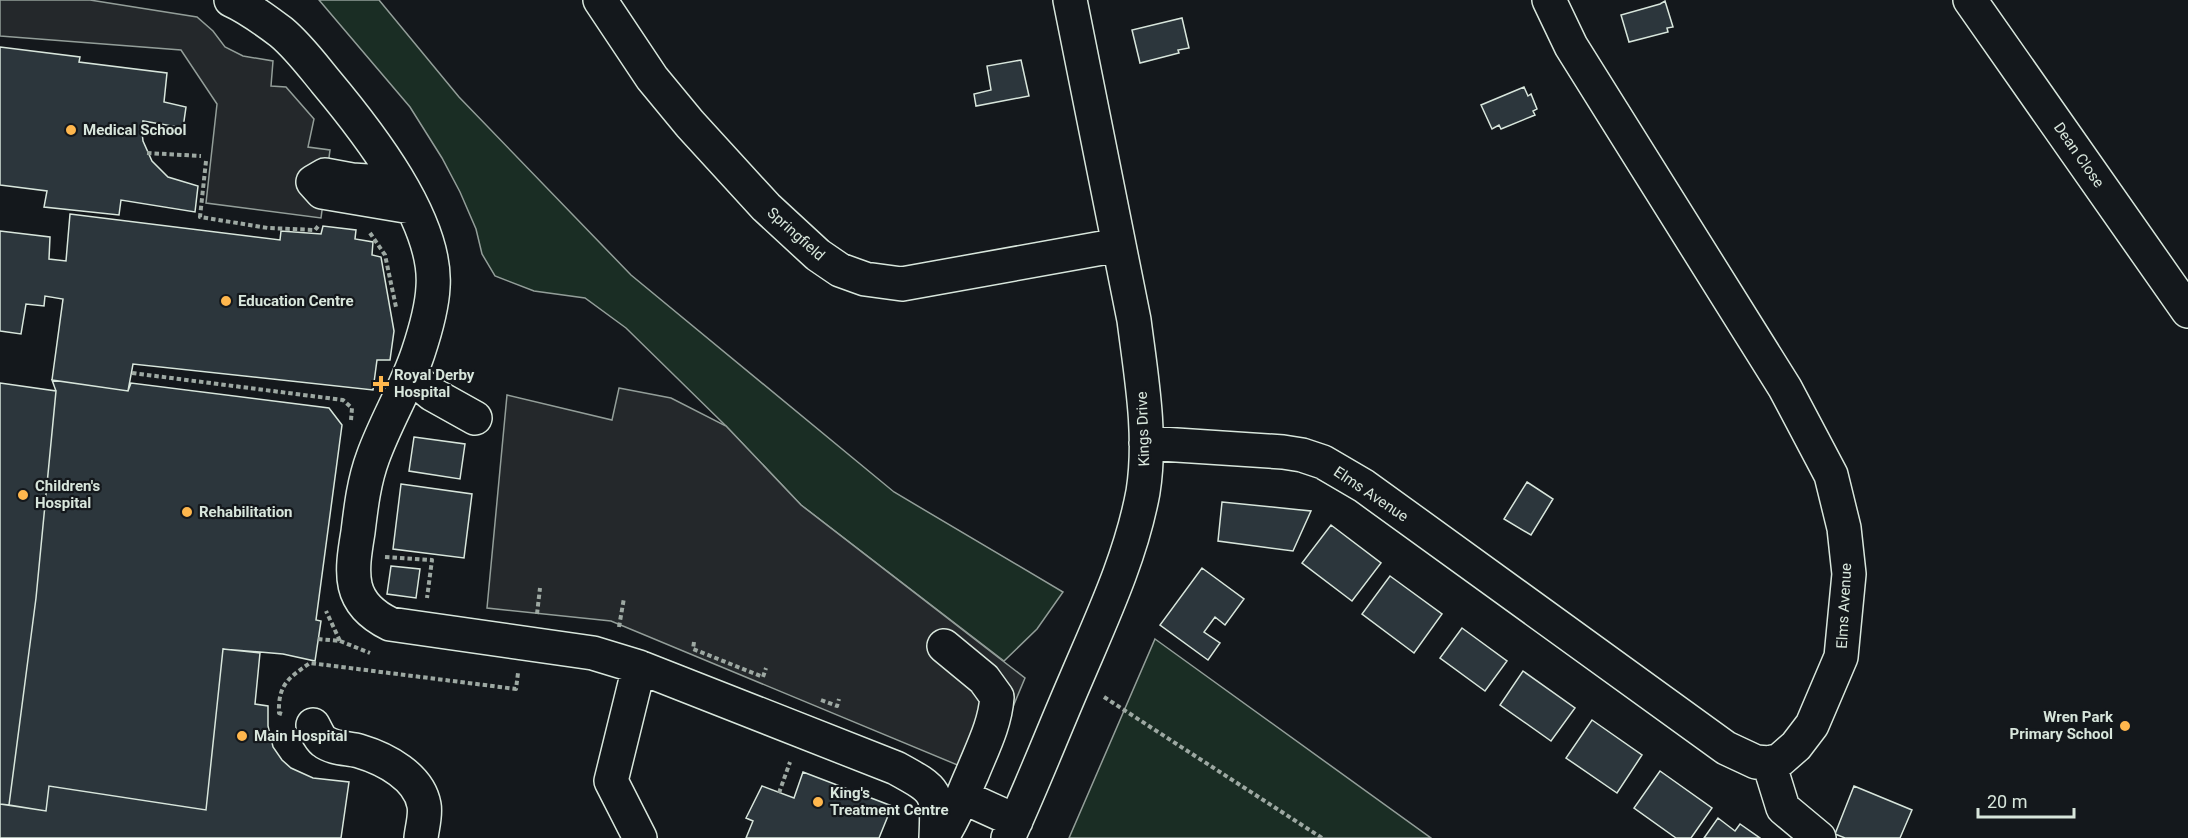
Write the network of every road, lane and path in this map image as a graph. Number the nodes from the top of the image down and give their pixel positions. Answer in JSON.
{"nodes":[{"id":1,"x":231,"y":0,"type":"edge"},
{"id":2,"x":600,"y":0,"type":"edge"},
{"id":3,"x":1070,"y":0,"type":"edge"},
{"id":4,"x":1549,"y":0,"type":"edge"},
{"id":5,"x":1970,"y":0,"type":"edge"},
{"id":6,"x":147,"y":153,"type":"dead end"},
{"id":7,"x":201,"y":156,"type":"dead end"},
{"id":8,"x":206,"y":161,"type":"dead end"},
{"id":9,"x":322,"y":221,"type":"dead end"},
{"id":10,"x":365,"y":227,"type":"dead end"},
{"id":11,"x":1119,"y":245,"type":"junction"},
{"id":12,"x":396,"y":308,"type":"dead end"},
{"id":13,"x":2188,"y":311,"type":"edge"},
{"id":14,"x":132,"y":373,"type":"dead end"},
{"id":15,"x":410,"y":376,"type":"junction"},
{"id":16,"x":361,"y":401,"type":"dead end"},
{"id":17,"x":352,"y":408,"type":"junction"},
{"id":18,"x":475,"y":418,"type":"dead end"},
{"id":19,"x":351,"y":425,"type":"dead end"},
{"id":20,"x":1146,"y":443,"type":"junction"},
{"id":21,"x":540,"y":588,"type":"dead end"},
{"id":22,"x":624,"y":598,"type":"dead end"},
{"id":23,"x":536,"y":620,"type":"dead end"},
{"id":24,"x":618,"y":633,"type":"dead end"},
{"id":25,"x":340,"y":641,"type":"dead end"},
{"id":26,"x":694,"y":642,"type":"dead end"},
{"id":27,"x":944,"y":646,"type":"dead end"},
{"id":28,"x":379,"y":657,"type":"dead end"},
{"id":29,"x":639,"y":667,"type":"junction"},
{"id":30,"x":519,"y":668,"type":"dead end"},
{"id":31,"x":766,"y":668,"type":"dead end"},
{"id":32,"x":1076,"y":680,"type":"junction"},
{"id":33,"x":313,"y":726,"type":"joint"},
{"id":34,"x":1769,"y":763,"type":"junction"},
{"id":35,"x":963,"y":797,"type":"junction"},
{"id":36,"x":1012,"y":829,"type":"edge"},
{"id":37,"x":421,"y":838,"type":"edge"},
{"id":38,"x":640,"y":838,"type":"edge"},
{"id":39,"x":936,"y":838,"type":"edge"},
{"id":40,"x":941,"y":838,"type":"edge"},
{"id":41,"x":1322,"y":838,"type":"edge"},
{"id":42,"x":1820,"y":838,"type":"edge"}],
"edges":[{"from":1,"to":15,"type":"street"},
{"from":2,"to":11,"type":"street","name":"Springfield"},
{"from":3,"to":11,"type":"street","name":"Kings Drive"},
{"from":4,"to":34,"type":"street","name":"Elms Avenue"},
{"from":5,"to":13,"type":"street","name":"Dean Close"},
{"from":6,"to":7,"type":"path"},
{"from":8,"to":9,"type":"path"},
{"from":10,"to":12,"type":"path"},
{"from":11,"to":20,"type":"street","name":"Kings Drive"},
{"from":14,"to":17,"type":"path"},
{"from":15,"to":18,"type":"street"},
{"from":15,"to":29,"type":"street"},
{"from":16,"to":17,"type":"path"},
{"from":17,"to":19,"type":"path"},
{"from":20,"to":32,"type":"street","name":"Kings Drive"},
{"from":20,"to":34,"type":"street","name":"Elms Avenue"},
{"from":21,"to":23,"type":"path"},
{"from":22,"to":24,"type":"path"},
{"from":25,"to":28,"type":"path"},
{"from":26,"to":31,"type":"path"},
{"from":27,"to":35,"type":"street"},
{"from":29,"to":38,"type":"street"},
{"from":29,"to":39,"type":"street"},
{"from":30,"to":33,"type":"path"},
{"from":32,"to":36,"type":"street","name":"Kings Drive"},
{"from":32,"to":41,"type":"path"},
{"from":33,"to":37,"type":"street"},
{"from":34,"to":42,"type":"street"},
{"from":35,"to":36,"type":"street"},
{"from":35,"to":40,"type":"street"}]}
